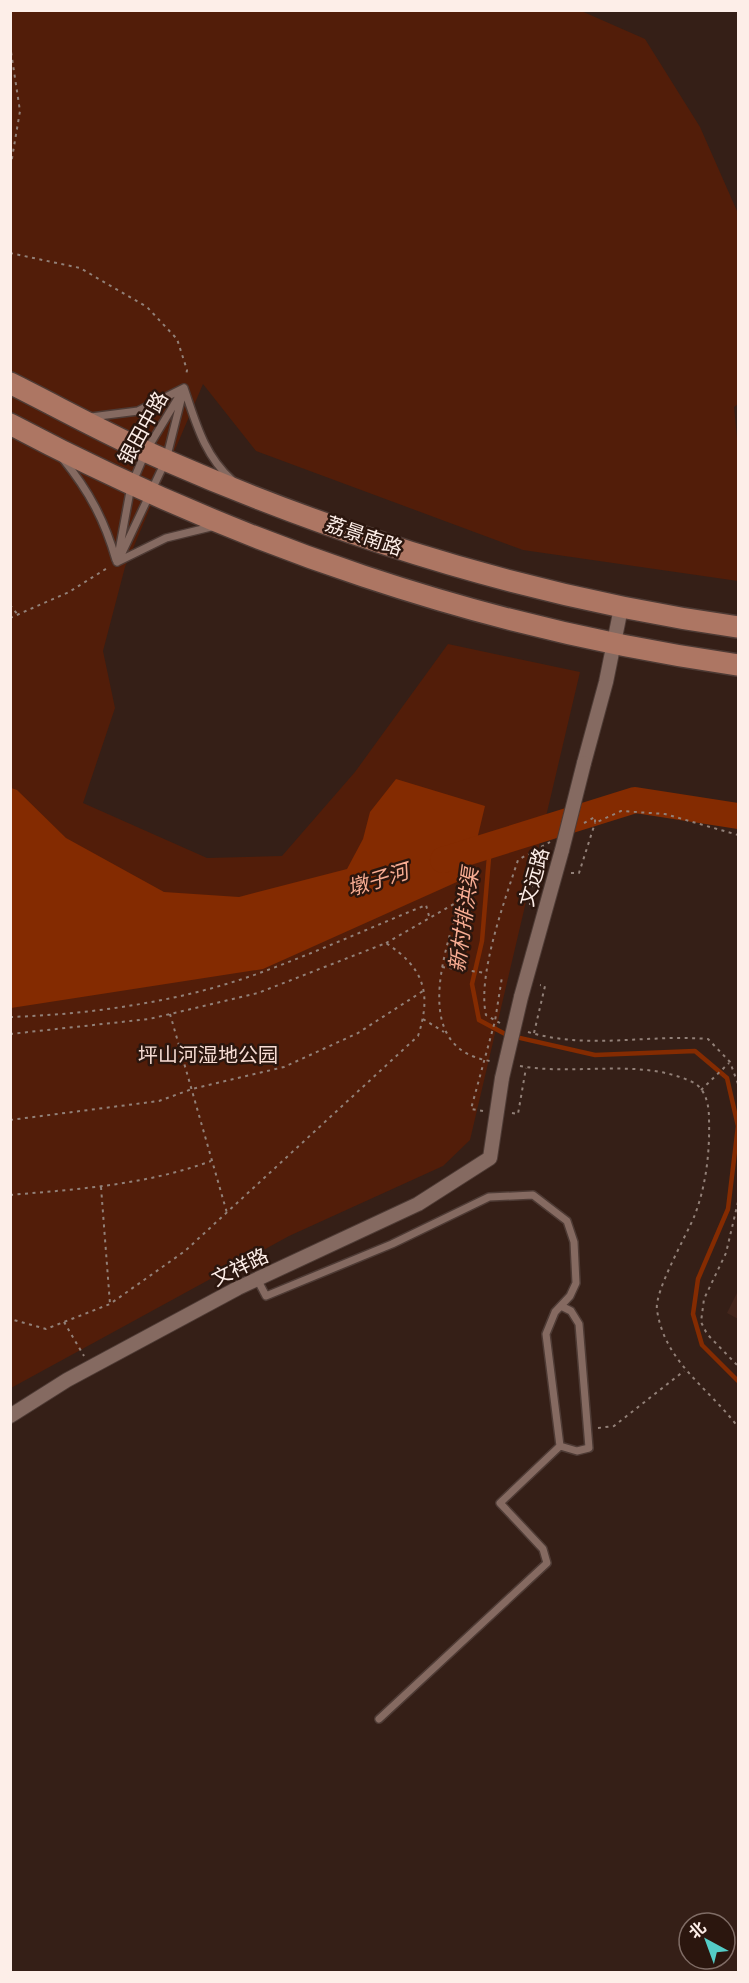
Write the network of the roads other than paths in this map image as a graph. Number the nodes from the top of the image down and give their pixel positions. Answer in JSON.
{"nodes":[{"id":1,"x":10,"y":383,"type":"edge"},
{"id":2,"x":184,"y":388,"type":"junction"},
{"id":3,"x":77,"y":417,"type":"junction"},
{"id":4,"x":10,"y":424,"type":"edge"},
{"id":5,"x":53,"y":447,"type":"junction"},
{"id":6,"x":146,"y":451,"type":"junction"},
{"id":7,"x":166,"y":460,"type":"junction"},
{"id":8,"x":131,"y":486,"type":"junction"},
{"id":9,"x":151,"y":494,"type":"junction"},
{"id":10,"x":249,"y":494,"type":"junction"},
{"id":11,"x":225,"y":525,"type":"junction"},
{"id":12,"x":117,"y":562,"type":"junction"},
{"id":13,"x":621,"y":608,"type":"junction"},
{"id":14,"x":738,"y":627,"type":"edge"},
{"id":15,"x":615,"y":645,"type":"junction"},
{"id":16,"x":738,"y":665,"type":"edge"},
{"id":17,"x":490,"y":1158,"type":"joint"},
{"id":18,"x":257,"y":1279,"type":"junction"},
{"id":19,"x":561,"y":1306,"type":"junction"},
{"id":20,"x":10,"y":1416,"type":"edge"},
{"id":21,"x":560,"y":1446,"type":"junction"},
{"id":22,"x":379,"y":1719,"type":"dead end"}],
"edges":[{"from":1,"to":3,"type":"main road","name":"荔景南路"},
{"from":2,"to":3,"type":"lane"},
{"from":2,"to":6,"type":"lane","name":"银田中路"},
{"from":2,"to":7,"type":"lane","name":"银田中路"},
{"from":2,"to":10,"type":"lane"},
{"from":3,"to":6,"type":"main road","name":"荔景南路"},
{"from":4,"to":5,"type":"main road","name":"荔景南路"},
{"from":5,"to":8,"type":"main road","name":"荔景南路"},
{"from":5,"to":12,"type":"lane"},
{"from":6,"to":7,"type":"main road","name":"荔景南路"},
{"from":6,"to":8,"type":"lane","name":"银田中路"},
{"from":7,"to":9,"type":"lane","name":"银田中路"},
{"from":7,"to":10,"type":"main road","name":"荔景南路"},
{"from":8,"to":9,"type":"main road","name":"荔景南路"},
{"from":8,"to":12,"type":"lane","name":"银田中路"},
{"from":9,"to":11,"type":"main road","name":"荔景南路"},
{"from":9,"to":12,"type":"lane","name":"银田中路"},
{"from":10,"to":13,"type":"main road","name":"荔景南路"},
{"from":11,"to":12,"type":"lane"},
{"from":11,"to":15,"type":"main road","name":"荔景南路"},
{"from":13,"to":14,"type":"main road","name":"荔景南路"},
{"from":13,"to":15,"type":"street","name":"文远路"},
{"from":15,"to":16,"type":"main road","name":"荔景南路"},
{"from":15,"to":17,"type":"street","name":"文远路","bridge":true},
{"from":17,"to":18,"type":"street","name":"文祥路"},
{"from":18,"to":19,"type":"lane"},
{"from":18,"to":20,"type":"street","name":"文祥路"},
{"from":19,"to":21,"type":"lane"},
{"from":19,"to":21,"type":"lane"},
{"from":21,"to":22,"type":"lane"}]}
